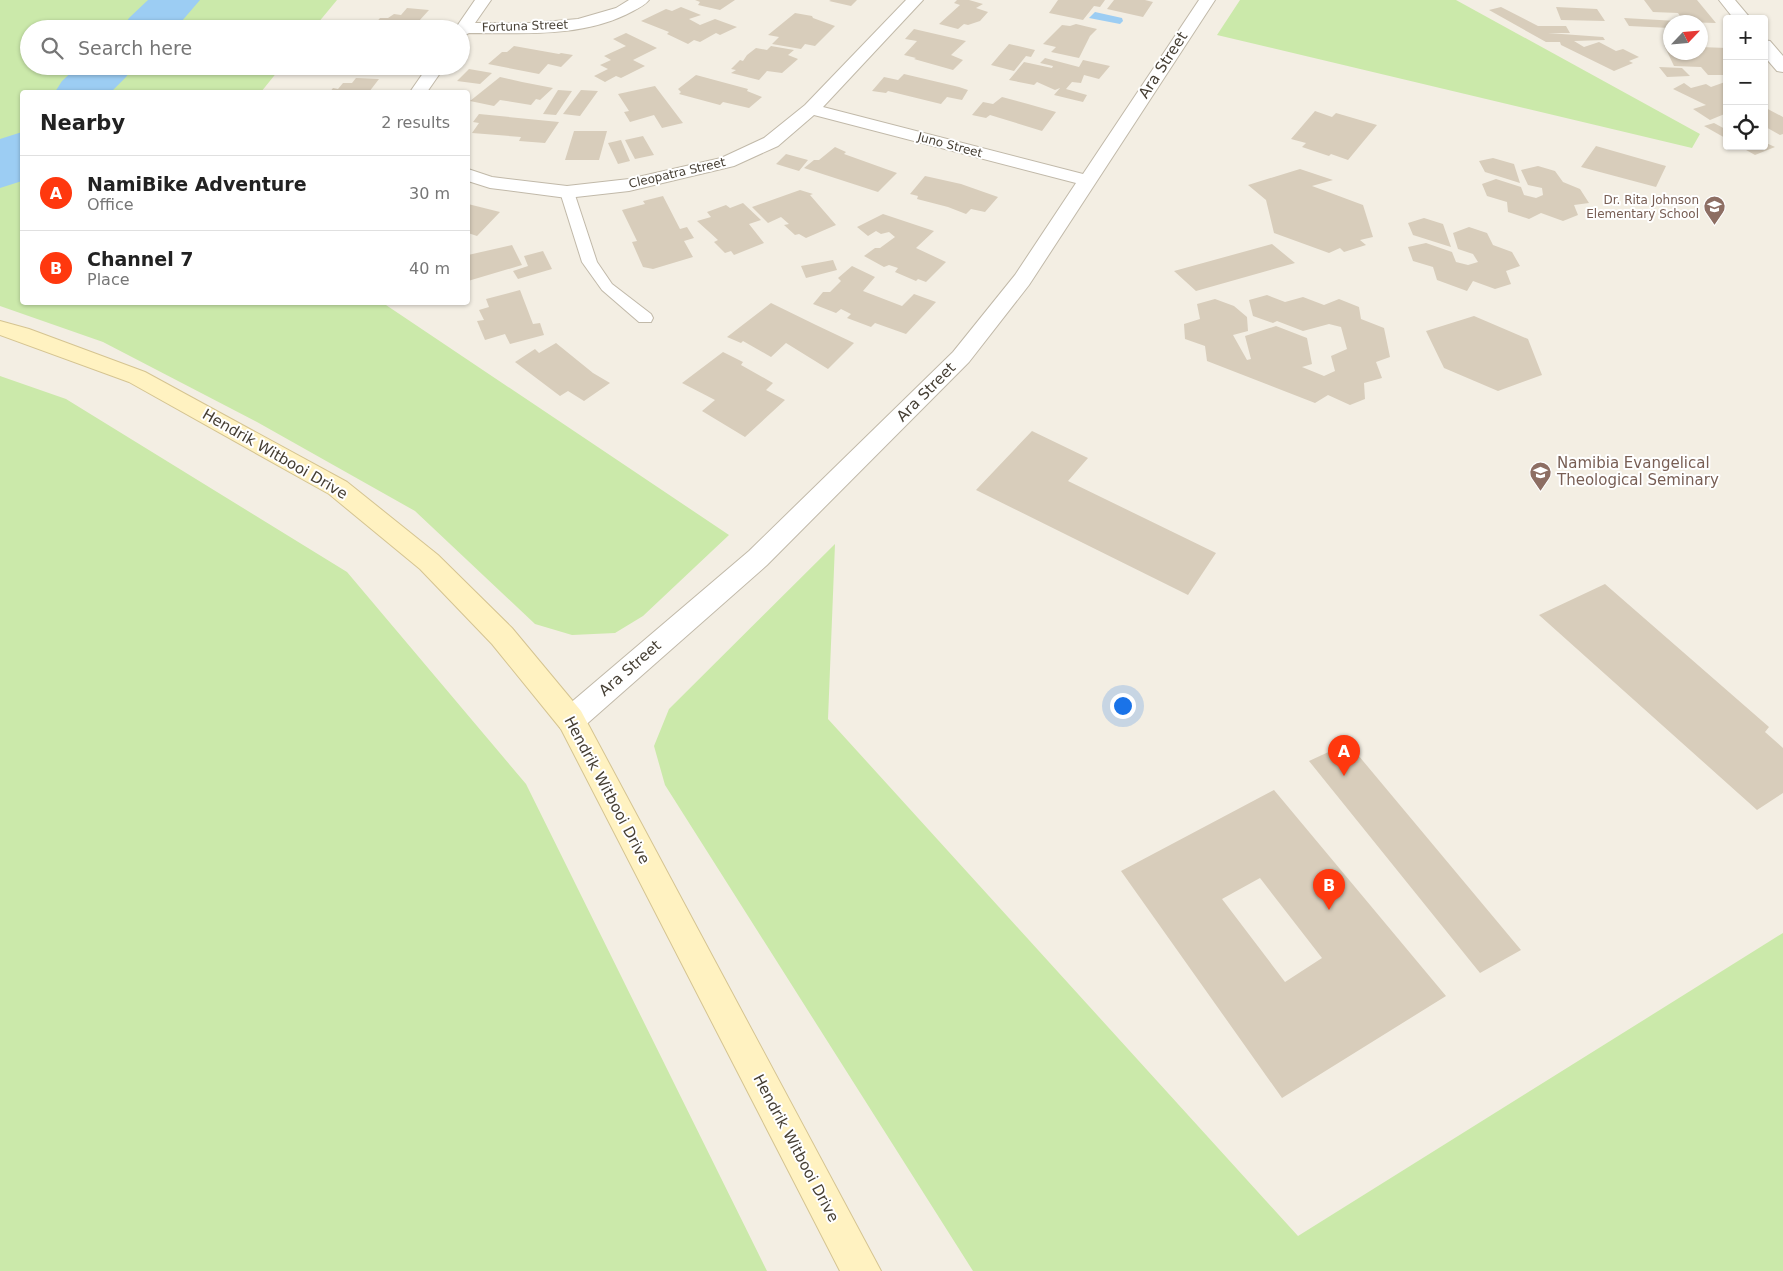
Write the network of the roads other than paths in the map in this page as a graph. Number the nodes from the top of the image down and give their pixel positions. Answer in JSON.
{"nodes":[{"id":1,"x":483,"y":0,"type":"edge"},
{"id":2,"x":641,"y":0,"type":"edge"},
{"id":3,"x":915,"y":0,"type":"edge"},
{"id":4,"x":1207,"y":0,"type":"edge"},
{"id":5,"x":1728,"y":0,"type":"edge"},
{"id":6,"x":1740,"y":15,"type":"edge"},
{"id":7,"x":470,"y":20,"type":"edge"},
{"id":8,"x":470,"y":30,"type":"edge"},
{"id":9,"x":1768,"y":50,"type":"edge"},
{"id":10,"x":1783,"y":67,"type":"edge"},
{"id":11,"x":430,"y":75,"type":"edge"},
{"id":12,"x":419,"y":90,"type":"edge"},
{"id":13,"x":811,"y":109,"type":"junction"},
{"id":14,"x":470,"y":176,"type":"edge"},
{"id":15,"x":1089,"y":181,"type":"junction"},
{"id":16,"x":567,"y":192,"type":"junction"},
{"id":17,"x":645,"y":318,"type":"dead end"},
{"id":18,"x":0,"y":328,"type":"edge"},
{"id":19,"x":571,"y":720,"type":"junction"},
{"id":20,"x":861,"y":1271,"type":"edge"}],
"edges":[{"from":1,"to":7,"type":"street"},
{"from":2,"to":8,"type":"street","name":"Fortuna Street"},
{"from":3,"to":13,"type":"street","name":"Cleopatra Street"},
{"from":4,"to":15,"type":"street","name":"Ara Street"},
{"from":5,"to":6,"type":"street"},
{"from":9,"to":10,"type":"street"},
{"from":11,"to":12,"type":"street"},
{"from":13,"to":15,"type":"street","name":"Juno Street"},
{"from":13,"to":16,"type":"street","name":"Cleopatra Street"},
{"from":14,"to":16,"type":"street","name":"Cleopatra Street"},
{"from":15,"to":19,"type":"street","name":"Ara Street"},
{"from":16,"to":17,"type":"lane"},
{"from":18,"to":19,"type":"main road","name":"Hendrik Witbooi Drive"},
{"from":19,"to":20,"type":"main road","name":"Hendrik Witbooi Drive"}]}
